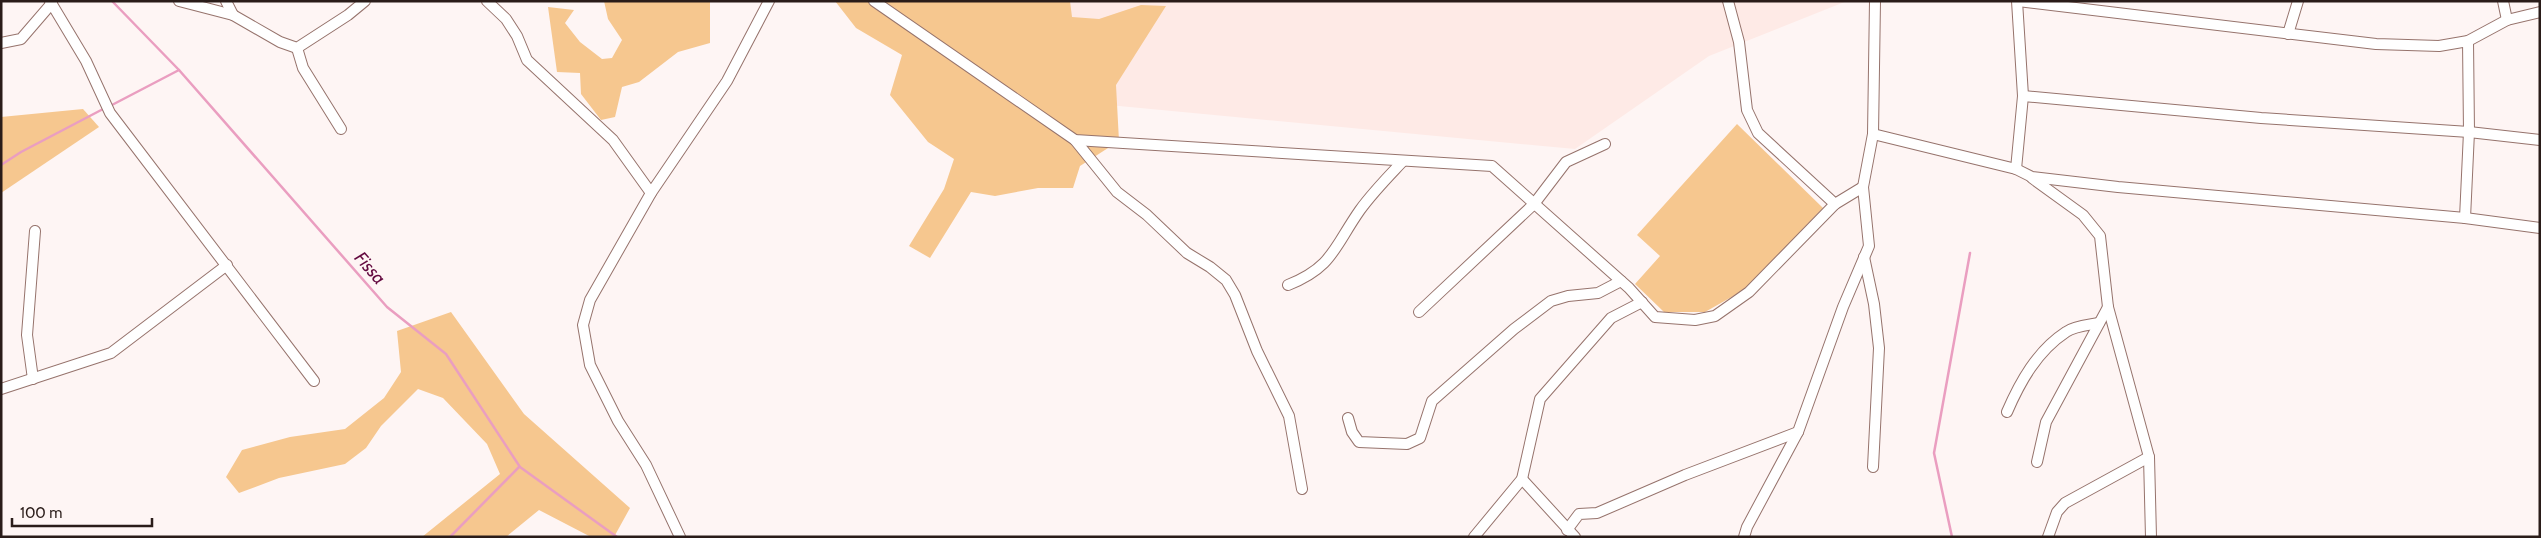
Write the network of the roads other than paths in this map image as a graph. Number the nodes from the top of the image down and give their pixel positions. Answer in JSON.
{"nodes":[{"id":1,"x":179,"y":1,"type":"edge"},
{"id":2,"x":226,"y":1,"type":"edge"},
{"id":3,"x":365,"y":1,"type":"edge"},
{"id":4,"x":487,"y":1,"type":"edge"},
{"id":5,"x":769,"y":1,"type":"edge"},
{"id":6,"x":874,"y":1,"type":"edge"},
{"id":7,"x":1728,"y":1,"type":"edge"},
{"id":8,"x":1875,"y":1,"type":"edge"},
{"id":9,"x":2018,"y":1,"type":"edge"},
{"id":10,"x":2298,"y":1,"type":"edge"},
{"id":11,"x":2503,"y":1,"type":"edge"},
{"id":12,"x":51,"y":2,"type":"edge"},
{"id":13,"x":2099,"y":6,"type":"edge"},
{"id":14,"x":2540,"y":12,"type":"edge"},
{"id":15,"x":232,"y":15,"type":"junction"},
{"id":16,"x":2507,"y":20,"type":"junction"},
{"id":17,"x":2288,"y":34,"type":"junction"},
{"id":18,"x":2468,"y":41,"type":"junction"},
{"id":19,"x":1,"y":44,"type":"edge"},
{"id":20,"x":298,"y":48,"type":"junction"},
{"id":21,"x":2023,"y":96,"type":"junction"},
{"id":22,"x":341,"y":129,"type":"dead end"},
{"id":23,"x":2468,"y":132,"type":"junction"},
{"id":24,"x":1872,"y":134,"type":"junction"},
{"id":25,"x":1074,"y":140,"type":"junction"},
{"id":26,"x":2540,"y":140,"type":"edge"},
{"id":27,"x":1605,"y":144,"type":"dead end"},
{"id":28,"x":1403,"y":161,"type":"junction"},
{"id":29,"x":2016,"y":169,"type":"junction"},
{"id":30,"x":2032,"y":177,"type":"junction"},
{"id":31,"x":1864,"y":187,"type":"junction"},
{"id":32,"x":651,"y":193,"type":"junction"},
{"id":33,"x":1534,"y":204,"type":"junction"},
{"id":34,"x":1835,"y":204,"type":"junction"},
{"id":35,"x":2465,"y":218,"type":"junction"},
{"id":36,"x":2540,"y":228,"type":"edge"},
{"id":37,"x":36,"y":231,"type":"dead end"},
{"id":38,"x":1864,"y":257,"type":"junction"},
{"id":39,"x":227,"y":265,"type":"junction"},
{"id":40,"x":1621,"y":281,"type":"junction"},
{"id":41,"x":1288,"y":286,"type":"dead end"},
{"id":42,"x":1642,"y":302,"type":"junction"},
{"id":43,"x":2108,"y":307,"type":"junction"},
{"id":44,"x":1419,"y":312,"type":"dead end"},
{"id":45,"x":2099,"y":323,"type":"junction"},
{"id":46,"x":33,"y":379,"type":"junction"},
{"id":47,"x":314,"y":381,"type":"dead end"},
{"id":48,"x":1,"y":389,"type":"edge"},
{"id":49,"x":2007,"y":412,"type":"dead end"},
{"id":50,"x":1348,"y":418,"type":"dead end"},
{"id":51,"x":1798,"y":432,"type":"junction"},
{"id":52,"x":2149,"y":457,"type":"junction"},
{"id":53,"x":2037,"y":462,"type":"dead end"},
{"id":54,"x":1873,"y":467,"type":"dead end"},
{"id":55,"x":1522,"y":479,"type":"junction"},
{"id":56,"x":1302,"y":489,"type":"dead end"},
{"id":57,"x":1567,"y":530,"type":"junction"},
{"id":58,"x":680,"y":537,"type":"edge"},
{"id":59,"x":1474,"y":537,"type":"edge"},
{"id":60,"x":1575,"y":537,"type":"edge"},
{"id":61,"x":1744,"y":537,"type":"edge"},
{"id":62,"x":2048,"y":537,"type":"edge"},
{"id":63,"x":2151,"y":537,"type":"edge"}],
"edges":[{"from":1,"to":15,"type":"street"},
{"from":2,"to":15,"type":"street"},
{"from":3,"to":20,"type":"street"},
{"from":4,"to":32,"type":"street"},
{"from":5,"to":32,"type":"street"},
{"from":6,"to":25,"type":"street"},
{"from":7,"to":34,"type":"street"},
{"from":8,"to":24,"type":"street"},
{"from":9,"to":13,"type":"street"},
{"from":9,"to":21,"type":"street"},
{"from":10,"to":17,"type":"street"},
{"from":11,"to":16,"type":"street"},
{"from":12,"to":19,"type":"street"},
{"from":12,"to":39,"type":"street"},
{"from":13,"to":17,"type":"street"},
{"from":14,"to":16,"type":"street"},
{"from":15,"to":20,"type":"street"},
{"from":16,"to":18,"type":"street"},
{"from":17,"to":18,"type":"street"},
{"from":18,"to":23,"type":"street"},
{"from":20,"to":22,"type":"street"},
{"from":21,"to":23,"type":"street"},
{"from":21,"to":29,"type":"street"},
{"from":23,"to":26,"type":"street"},
{"from":23,"to":35,"type":"street"},
{"from":24,"to":29,"type":"street"},
{"from":24,"to":31,"type":"street"},
{"from":25,"to":28,"type":"street"},
{"from":25,"to":56,"type":"street"},
{"from":27,"to":33,"type":"street"},
{"from":28,"to":33,"type":"street"},
{"from":28,"to":41,"type":"street"},
{"from":29,"to":30,"type":"street"},
{"from":30,"to":35,"type":"street"},
{"from":30,"to":43,"type":"street"},
{"from":31,"to":34,"type":"street"},
{"from":31,"to":38,"type":"street"},
{"from":32,"to":58,"type":"street"},
{"from":33,"to":40,"type":"street"},
{"from":33,"to":44,"type":"street"},
{"from":34,"to":42,"type":"street"},
{"from":35,"to":36,"type":"street"},
{"from":37,"to":46,"type":"street"},
{"from":38,"to":51,"type":"street"},
{"from":38,"to":54,"type":"street"},
{"from":39,"to":46,"type":"street"},
{"from":39,"to":47,"type":"street"},
{"from":40,"to":42,"type":"street"},
{"from":40,"to":50,"type":"street"},
{"from":42,"to":55,"type":"street"},
{"from":43,"to":45,"type":"street"},
{"from":43,"to":52,"type":"street"},
{"from":45,"to":49,"type":"street"},
{"from":45,"to":53,"type":"street"},
{"from":46,"to":48,"type":"street"},
{"from":51,"to":57,"type":"street"},
{"from":51,"to":61,"type":"street"},
{"from":52,"to":62,"type":"street"},
{"from":52,"to":63,"type":"street"},
{"from":55,"to":57,"type":"street"},
{"from":55,"to":59,"type":"street"},
{"from":57,"to":60,"type":"street"}]}
